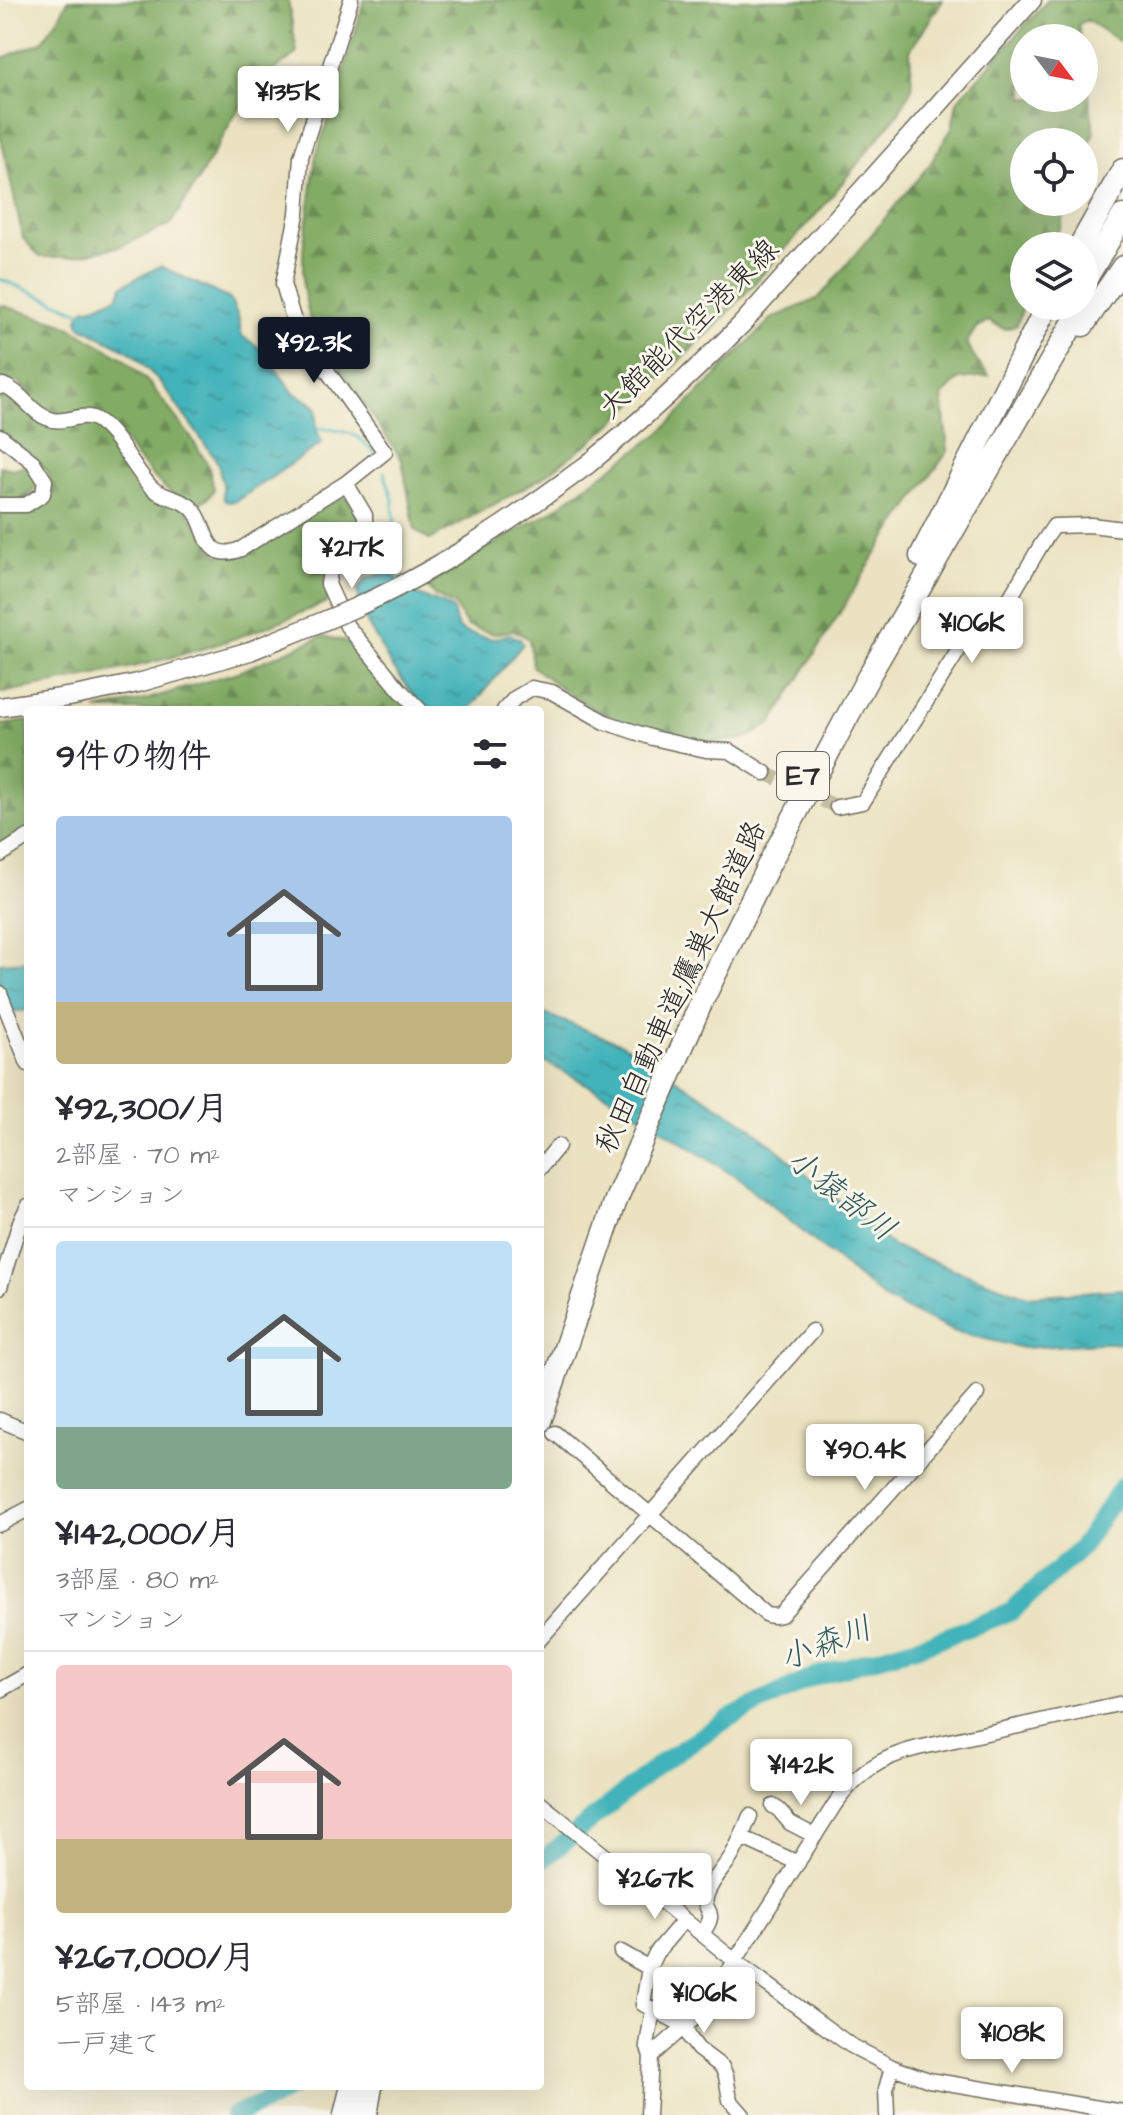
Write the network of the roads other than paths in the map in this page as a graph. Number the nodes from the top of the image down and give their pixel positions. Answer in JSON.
{"nodes":[{"id":1,"x":351,"y":0,"type":"edge"},
{"id":2,"x":1032,"y":0,"type":"edge"},
{"id":3,"x":1123,"y":170,"type":"edge"},
{"id":4,"x":1123,"y":216,"type":"edge"},
{"id":5,"x":1088,"y":232,"type":"edge"},
{"id":6,"x":1123,"y":239,"type":"edge"},
{"id":7,"x":1098,"y":258,"type":"edge"},
{"id":8,"x":1123,"y":267,"type":"edge"},
{"id":9,"x":1098,"y":281,"type":"edge"},
{"id":10,"x":1040,"y":320,"type":"edge"},
{"id":11,"x":1062,"y":320,"type":"edge"},
{"id":12,"x":1075,"y":320,"type":"edge"},
{"id":13,"x":0,"y":387,"type":"edge"},
{"id":14,"x":0,"y":436,"type":"edge"},
{"id":15,"x":346,"y":483,"type":"junction"},
{"id":16,"x":0,"y":505,"type":"edge"},
{"id":17,"x":1123,"y":529,"type":"edge"},
{"id":18,"x":921,"y":557,"type":"junction"},
{"id":19,"x":908,"y":606,"type":"junction"},
{"id":20,"x":416,"y":706,"type":"edge"},
{"id":21,"x":508,"y":706,"type":"edge"},
{"id":22,"x":0,"y":707,"type":"edge"},
{"id":23,"x":765,"y":773,"type":"tunnel mouth"},
{"id":24,"x":837,"y":807,"type":"dead end"},
{"id":25,"x":24,"y":840,"type":"edge"},
{"id":26,"x":0,"y":855,"type":"edge"},
{"id":27,"x":0,"y":993,"type":"edge"},
{"id":28,"x":697,"y":1001,"type":"junction"},
{"id":29,"x":24,"y":1053,"type":"edge"},
{"id":30,"x":558,"y":1146,"type":"dead end"},
{"id":31,"x":544,"y":1163,"type":"edge"},
{"id":32,"x":612,"y":1198,"type":"junction"},
{"id":33,"x":24,"y":1214,"type":"edge"},
{"id":34,"x":1,"y":1283,"type":"edge"},
{"id":35,"x":812,"y":1331,"type":"dead end"},
{"id":36,"x":544,"y":1368,"type":"edge"},
{"id":37,"x":977,"y":1394,"type":"dead end"},
{"id":38,"x":0,"y":1420,"type":"edge"},
{"id":39,"x":547,"y":1427,"type":"edge"},
{"id":40,"x":24,"y":1430,"type":"edge"},
{"id":41,"x":24,"y":1511,"type":"edge"},
{"id":42,"x":650,"y":1516,"type":"junction"},
{"id":43,"x":0,"y":1524,"type":"edge"},
{"id":44,"x":544,"y":1635,"type":"edge"},
{"id":45,"x":24,"y":1676,"type":"edge"},
{"id":46,"x":0,"y":1690,"type":"edge"},
{"id":47,"x":1123,"y":1703,"type":"edge"},
{"id":48,"x":544,"y":1806,"type":"edge"},
{"id":49,"x":773,"y":1806,"type":"dead end"},
{"id":50,"x":750,"y":1816,"type":"dead end"},
{"id":51,"x":815,"y":1836,"type":"junction"},
{"id":52,"x":741,"y":1837,"type":"junction"},
{"id":53,"x":798,"y":1863,"type":"junction"},
{"id":54,"x":684,"y":1920,"type":"junction"},
{"id":55,"x":702,"y":1934,"type":"junction"},
{"id":56,"x":621,"y":1952,"type":"dead end"},
{"id":57,"x":735,"y":1961,"type":"junction"},
{"id":58,"x":649,"y":1968,"type":"junction"},
{"id":59,"x":653,"y":2009,"type":"junction"},
{"id":60,"x":685,"y":2026,"type":"junction"},
{"id":61,"x":651,"y":2056,"type":"junction"},
{"id":62,"x":892,"y":2067,"type":"junction"},
{"id":63,"x":352,"y":2090,"type":"edge"},
{"id":64,"x":371,"y":2090,"type":"edge"},
{"id":65,"x":1123,"y":2112,"type":"edge"},
{"id":66,"x":347,"y":2115,"type":"edge"},
{"id":67,"x":367,"y":2115,"type":"edge"},
{"id":68,"x":648,"y":2115,"type":"edge"},
{"id":69,"x":743,"y":2115,"type":"edge"},
{"id":70,"x":887,"y":2115,"type":"edge"}],
"edges":[{"from":1,"to":15,"type":"street"},
{"from":2,"to":22,"type":"main road","name":"大館能代空港東線","bridge":true},
{"from":3,"to":5,"type":"highway"},
{"from":4,"to":7,"type":"highway"},
{"from":6,"to":9,"type":"highway","name":"秋田自動車道;鷹巣大館道路","number":"E7"},
{"from":8,"to":19,"type":"highway"},
{"from":10,"to":18,"type":"highway"},
{"from":11,"to":18,"type":"highway","name":"秋田自動車道;鷹巣大館道路","number":"E7"},
{"from":12,"to":19,"type":"highway","name":"秋田自動車道;鷹巣大館道路","number":"E7"},
{"from":13,"to":15,"type":"street"},
{"from":14,"to":16,"type":"street"},
{"from":15,"to":20,"type":"street"},
{"from":17,"to":24,"type":"street"},
{"from":18,"to":28,"type":"highway","name":"秋田自動車道;鷹巣大館道路","number":"E7"},
{"from":19,"to":28,"type":"highway","name":"秋田自動車道;鷹巣大館道路","number":"E7"},
{"from":21,"to":23,"type":"street"},
{"from":25,"to":26,"type":"street"},
{"from":27,"to":29,"type":"street"},
{"from":28,"to":32,"type":"highway","name":"秋田自動車道;鷹巣大館道路","number":"E7"},
{"from":30,"to":31,"type":"street"},
{"from":32,"to":36,"type":"highway","name":"秋田自動車道;鷹巣大館道路","number":"E7"},
{"from":32,"to":39,"type":"highway","name":"秋田自動車道;鷹巣大館道路","number":"E7"},
{"from":33,"to":34,"type":"street"},
{"from":35,"to":42,"type":"street"},
{"from":37,"to":42,"type":"street"},
{"from":38,"to":40,"type":"street"},
{"from":39,"to":42,"type":"street"},
{"from":41,"to":43,"type":"street"},
{"from":42,"to":44,"type":"street"},
{"from":45,"to":46,"type":"street"},
{"from":47,"to":51,"type":"street"},
{"from":48,"to":54,"type":"street"},
{"from":49,"to":51,"type":"street"},
{"from":50,"to":52,"type":"street"},
{"from":51,"to":53,"type":"street"},
{"from":52,"to":53,"type":"street"},
{"from":52,"to":55,"type":"street"},
{"from":53,"to":57,"type":"street"},
{"from":54,"to":55,"type":"street"},
{"from":54,"to":58,"type":"street"},
{"from":55,"to":57,"type":"street"},
{"from":56,"to":58,"type":"street"},
{"from":57,"to":60,"type":"street"},
{"from":57,"to":62,"type":"street"},
{"from":58,"to":59,"type":"street"},
{"from":59,"to":60,"type":"street"},
{"from":59,"to":61,"type":"street"},
{"from":60,"to":61,"type":"street"},
{"from":60,"to":69,"type":"street"},
{"from":61,"to":68,"type":"street"},
{"from":62,"to":65,"type":"street"},
{"from":62,"to":70,"type":"street"},
{"from":63,"to":66,"type":"highway"},
{"from":64,"to":67,"type":"highway"}]}
